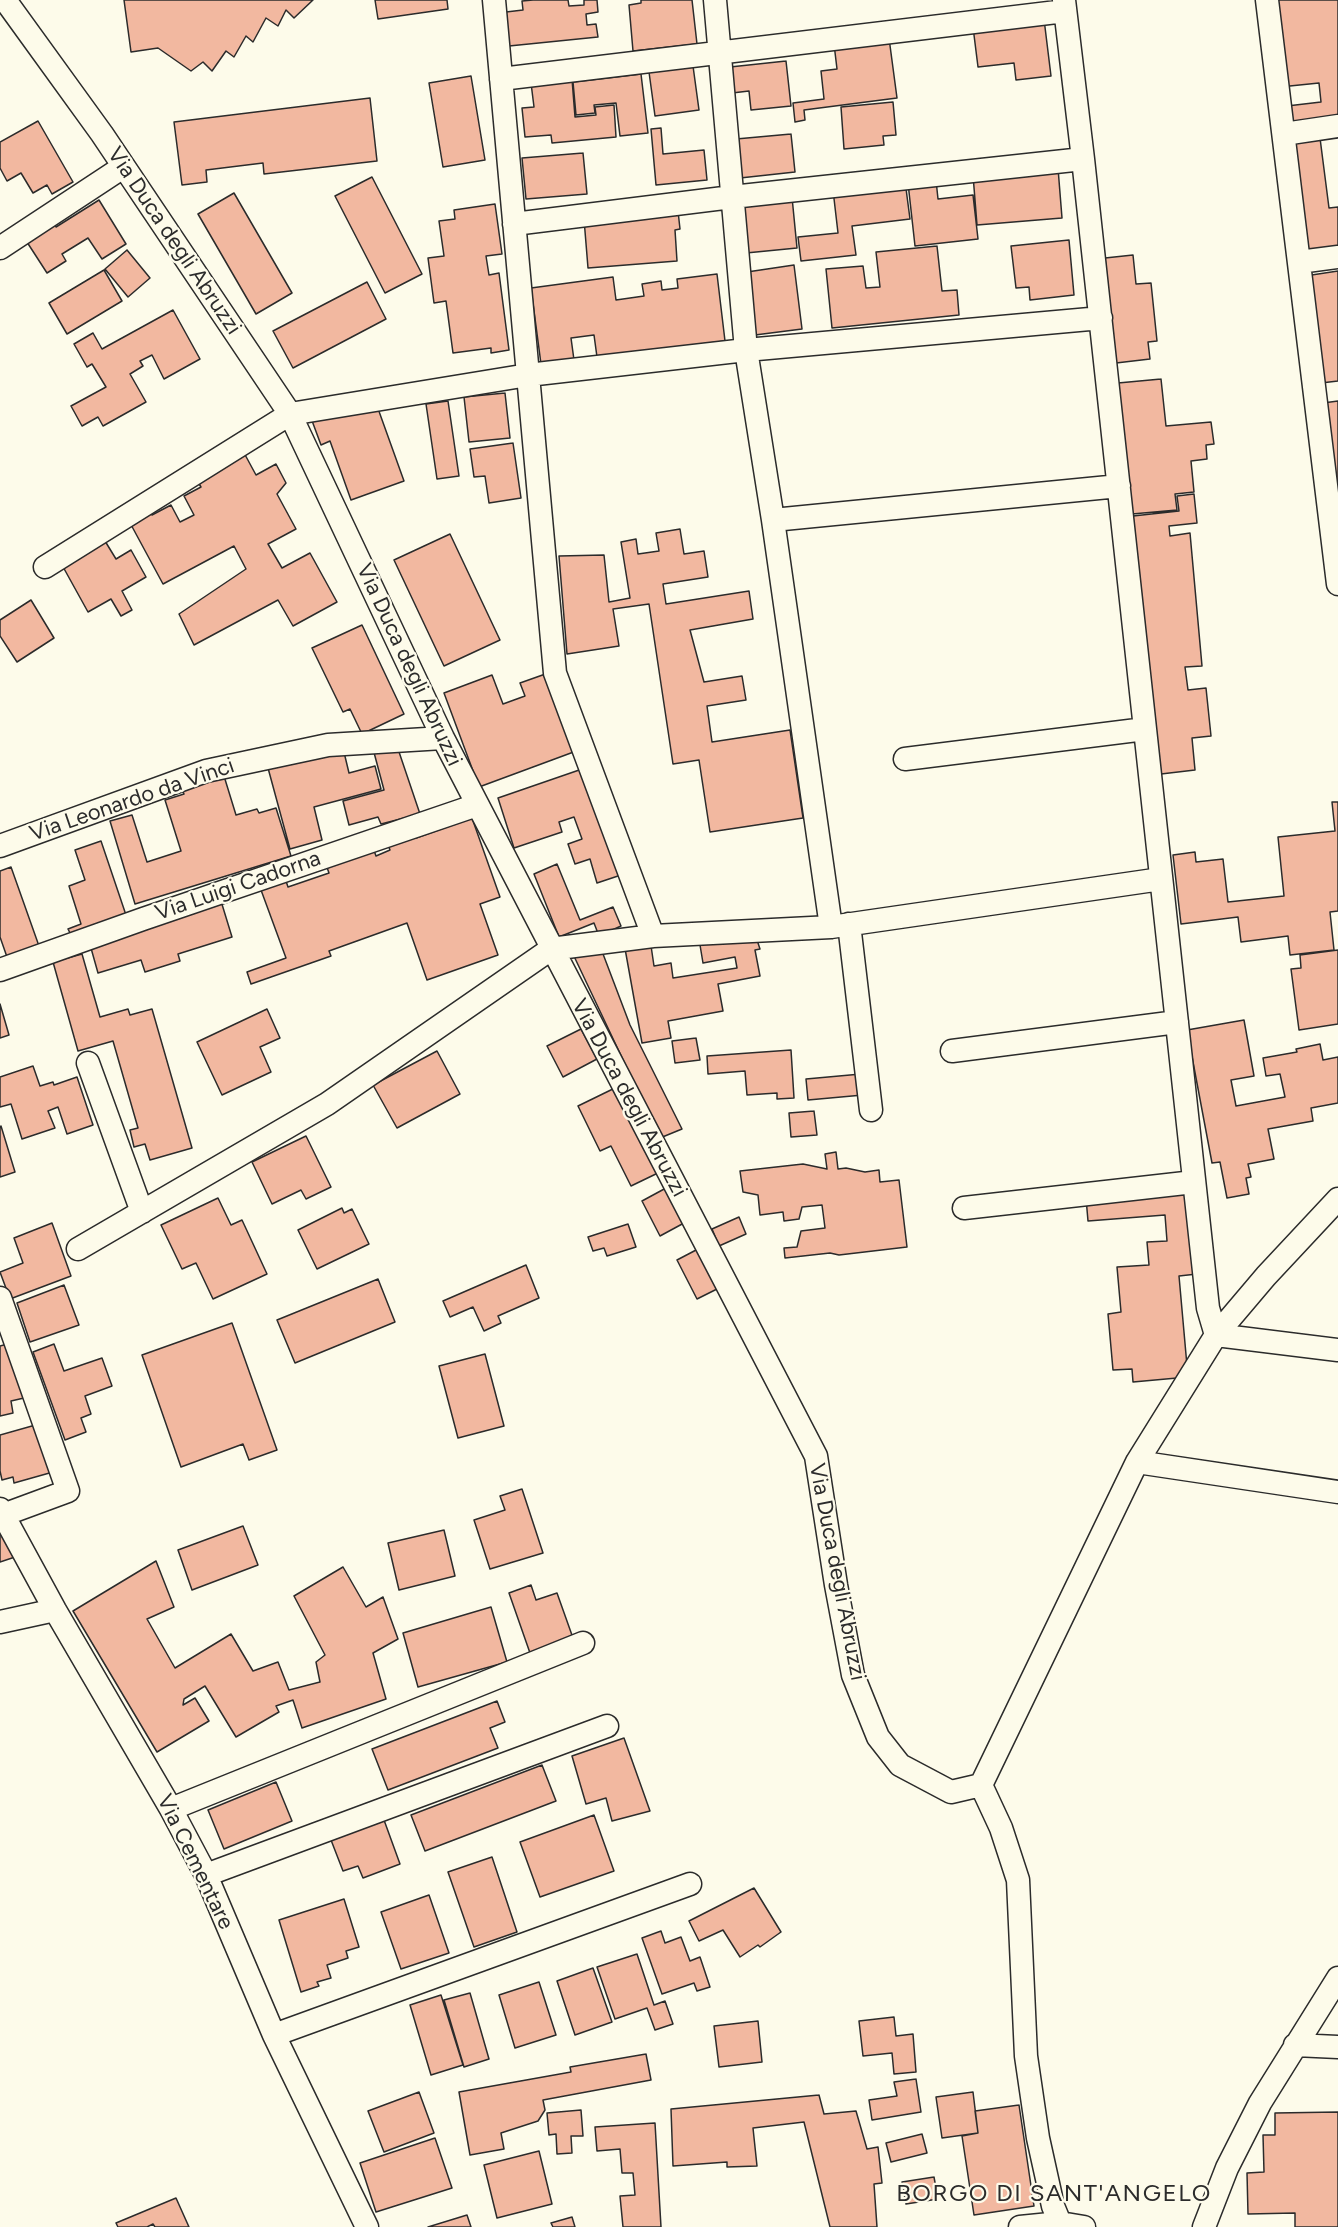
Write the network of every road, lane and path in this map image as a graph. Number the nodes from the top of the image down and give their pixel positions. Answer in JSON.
{"nodes":[{"id":1,"x":5,"y":0,"type":"edge"},
{"id":2,"x":494,"y":0,"type":"edge"},
{"id":3,"x":715,"y":0,"type":"edge"},
{"id":4,"x":1267,"y":0,"type":"edge"},
{"id":5,"x":1064,"y":6,"type":"edge"},
{"id":6,"x":721,"y":53,"type":"junction"},
{"id":7,"x":501,"y":79,"type":"junction"},
{"id":8,"x":1338,"y":126,"type":"edge"},
{"id":9,"x":1284,"y":134,"type":"junction"},
{"id":10,"x":1083,"y":159,"type":"junction"},
{"id":11,"x":123,"y":167,"type":"junction"},
{"id":12,"x":732,"y":197,"type":"junction"},
{"id":13,"x":514,"y":224,"type":"junction"},
{"id":14,"x":0,"y":248,"type":"edge"},
{"id":15,"x":1338,"y":257,"type":"edge"},
{"id":16,"x":1299,"y":262,"type":"junction"},
{"id":17,"x":1101,"y":318,"type":"junction"},
{"id":18,"x":746,"y":350,"type":"junction"},
{"id":19,"x":528,"y":375,"type":"junction"},
{"id":20,"x":291,"y":414,"type":"junction"},
{"id":21,"x":1119,"y":486,"type":"junction"},
{"id":22,"x":773,"y":520,"type":"junction"},
{"id":23,"x":45,"y":567,"type":"dead end"},
{"id":24,"x":1338,"y":584,"type":"edge"},
{"id":25,"x":1145,"y":729,"type":"junction"},
{"id":26,"x":443,"y":738,"type":"junction"},
{"id":27,"x":905,"y":759,"type":"dead end"},
{"id":28,"x":477,"y":805,"type":"junction"},
{"id":29,"x":0,"y":846,"type":"edge"},
{"id":30,"x":1161,"y":879,"type":"junction"},
{"id":31,"x":840,"y":925,"type":"junction"},
{"id":32,"x":653,"y":936,"type":"junction"},
{"id":33,"x":551,"y":949,"type":"junction"},
{"id":34,"x":0,"y":970,"type":"edge"},
{"id":35,"x":1177,"y":1022,"type":"junction"},
{"id":36,"x":952,"y":1051,"type":"dead end"},
{"id":37,"x":88,"y":1063,"type":"dead end"},
{"id":38,"x":871,"y":1110,"type":"dead end"},
{"id":39,"x":1194,"y":1182,"type":"junction"},
{"id":40,"x":1338,"y":1199,"type":"edge"},
{"id":41,"x":964,"y":1208,"type":"dead end"},
{"id":42,"x":142,"y":1212,"type":"junction"},
{"id":43,"x":78,"y":1249,"type":"dead end"},
{"id":44,"x":0,"y":1298,"type":"edge"},
{"id":45,"x":1216,"y":1335,"type":"junction"},
{"id":46,"x":1338,"y":1350,"type":"edge"},
{"id":47,"x":1137,"y":1462,"type":"junction"},
{"id":48,"x":1338,"y":1492,"type":"edge"},
{"id":49,"x":2,"y":1512,"type":"edge"},
{"id":50,"x":55,"y":1610,"type":"junction"},
{"id":51,"x":0,"y":1622,"type":"edge"},
{"id":52,"x":584,"y":1643,"type":"dead end"},
{"id":53,"x":607,"y":1726,"type":"dead end"},
{"id":54,"x":981,"y":1785,"type":"junction"},
{"id":55,"x":171,"y":1809,"type":"junction"},
{"id":56,"x":206,"y":1875,"type":"junction"},
{"id":57,"x":690,"y":1884,"type":"dead end"},
{"id":58,"x":1338,"y":1978,"type":"edge"},
{"id":59,"x":274,"y":2035,"type":"junction"},
{"id":60,"x":1295,"y":2045,"type":"junction"},
{"id":61,"x":1338,"y":2047,"type":"edge"},
{"id":62,"x":1060,"y":2223,"type":"junction"},
{"id":63,"x":367,"y":2227,"type":"edge"},
{"id":64,"x":1020,"y":2227,"type":"edge"},
{"id":65,"x":1084,"y":2227,"type":"edge"},
{"id":66,"x":1204,"y":2227,"type":"edge"}],
"edges":[{"from":1,"to":11,"type":"street","name":"Via Duca degli Abruzzi"},
{"from":2,"to":7,"type":"street"},
{"from":3,"to":6,"type":"street"},
{"from":4,"to":9,"type":"street"},
{"from":5,"to":6,"type":"street"},
{"from":5,"to":10,"type":"street"},
{"from":6,"to":7,"type":"street"},
{"from":6,"to":12,"type":"street"},
{"from":7,"to":13,"type":"street"},
{"from":8,"to":9,"type":"street"},
{"from":9,"to":16,"type":"street"},
{"from":10,"to":12,"type":"street"},
{"from":10,"to":17,"type":"street"},
{"from":11,"to":14,"type":"street"},
{"from":11,"to":20,"type":"street","name":"Via Duca degli Abruzzi"},
{"from":12,"to":13,"type":"street"},
{"from":12,"to":18,"type":"street"},
{"from":13,"to":19,"type":"street"},
{"from":15,"to":16,"type":"street"},
{"from":16,"to":24,"type":"street"},
{"from":17,"to":18,"type":"street"},
{"from":17,"to":21,"type":"street"},
{"from":18,"to":19,"type":"street"},
{"from":18,"to":22,"type":"street"},
{"from":19,"to":20,"type":"street"},
{"from":19,"to":32,"type":"street"},
{"from":20,"to":23,"type":"street"},
{"from":20,"to":26,"type":"street","name":"Via Duca degli Abruzzi"},
{"from":21,"to":22,"type":"street"},
{"from":21,"to":25,"type":"street"},
{"from":22,"to":31,"type":"street"},
{"from":25,"to":27,"type":"street"},
{"from":25,"to":30,"type":"street"},
{"from":26,"to":28,"type":"street","name":"Via Duca degli Abruzzi"},
{"from":26,"to":29,"type":"street","name":"Via Leonardo da Vinci"},
{"from":28,"to":33,"type":"street","name":"Via Duca degli Abruzzi"},
{"from":28,"to":34,"type":"street","name":"Via Luigi Cadorna"},
{"from":30,"to":31,"type":"street"},
{"from":30,"to":35,"type":"street"},
{"from":31,"to":32,"type":"street"},
{"from":31,"to":38,"type":"street"},
{"from":32,"to":33,"type":"street"},
{"from":33,"to":42,"type":"street"},
{"from":33,"to":54,"type":"street","name":"Via Duca degli Abruzzi"},
{"from":35,"to":36,"type":"street"},
{"from":35,"to":39,"type":"street"},
{"from":37,"to":42,"type":"street"},
{"from":39,"to":41,"type":"street"},
{"from":39,"to":45,"type":"street"},
{"from":40,"to":45,"type":"street"},
{"from":42,"to":43,"type":"street"},
{"from":44,"to":49,"type":"street"},
{"from":45,"to":46,"type":"street"},
{"from":45,"to":47,"type":"street"},
{"from":47,"to":48,"type":"street"},
{"from":47,"to":54,"type":"street"},
{"from":49,"to":50,"type":"street","name":"Via Cementare"},
{"from":50,"to":51,"type":"street"},
{"from":50,"to":55,"type":"street","name":"Via Cementare"},
{"from":52,"to":55,"type":"street"},
{"from":53,"to":56,"type":"street"},
{"from":54,"to":62,"type":"street"},
{"from":55,"to":56,"type":"street","name":"Via Cementare"},
{"from":56,"to":59,"type":"street","name":"Via Cementare"},
{"from":57,"to":59,"type":"street"},
{"from":58,"to":60,"type":"street"},
{"from":59,"to":63,"type":"street","name":"Via Cementare"},
{"from":60,"to":61,"type":"street"},
{"from":60,"to":66,"type":"street"},
{"from":62,"to":64,"type":"street"},
{"from":62,"to":65,"type":"street"}]}
